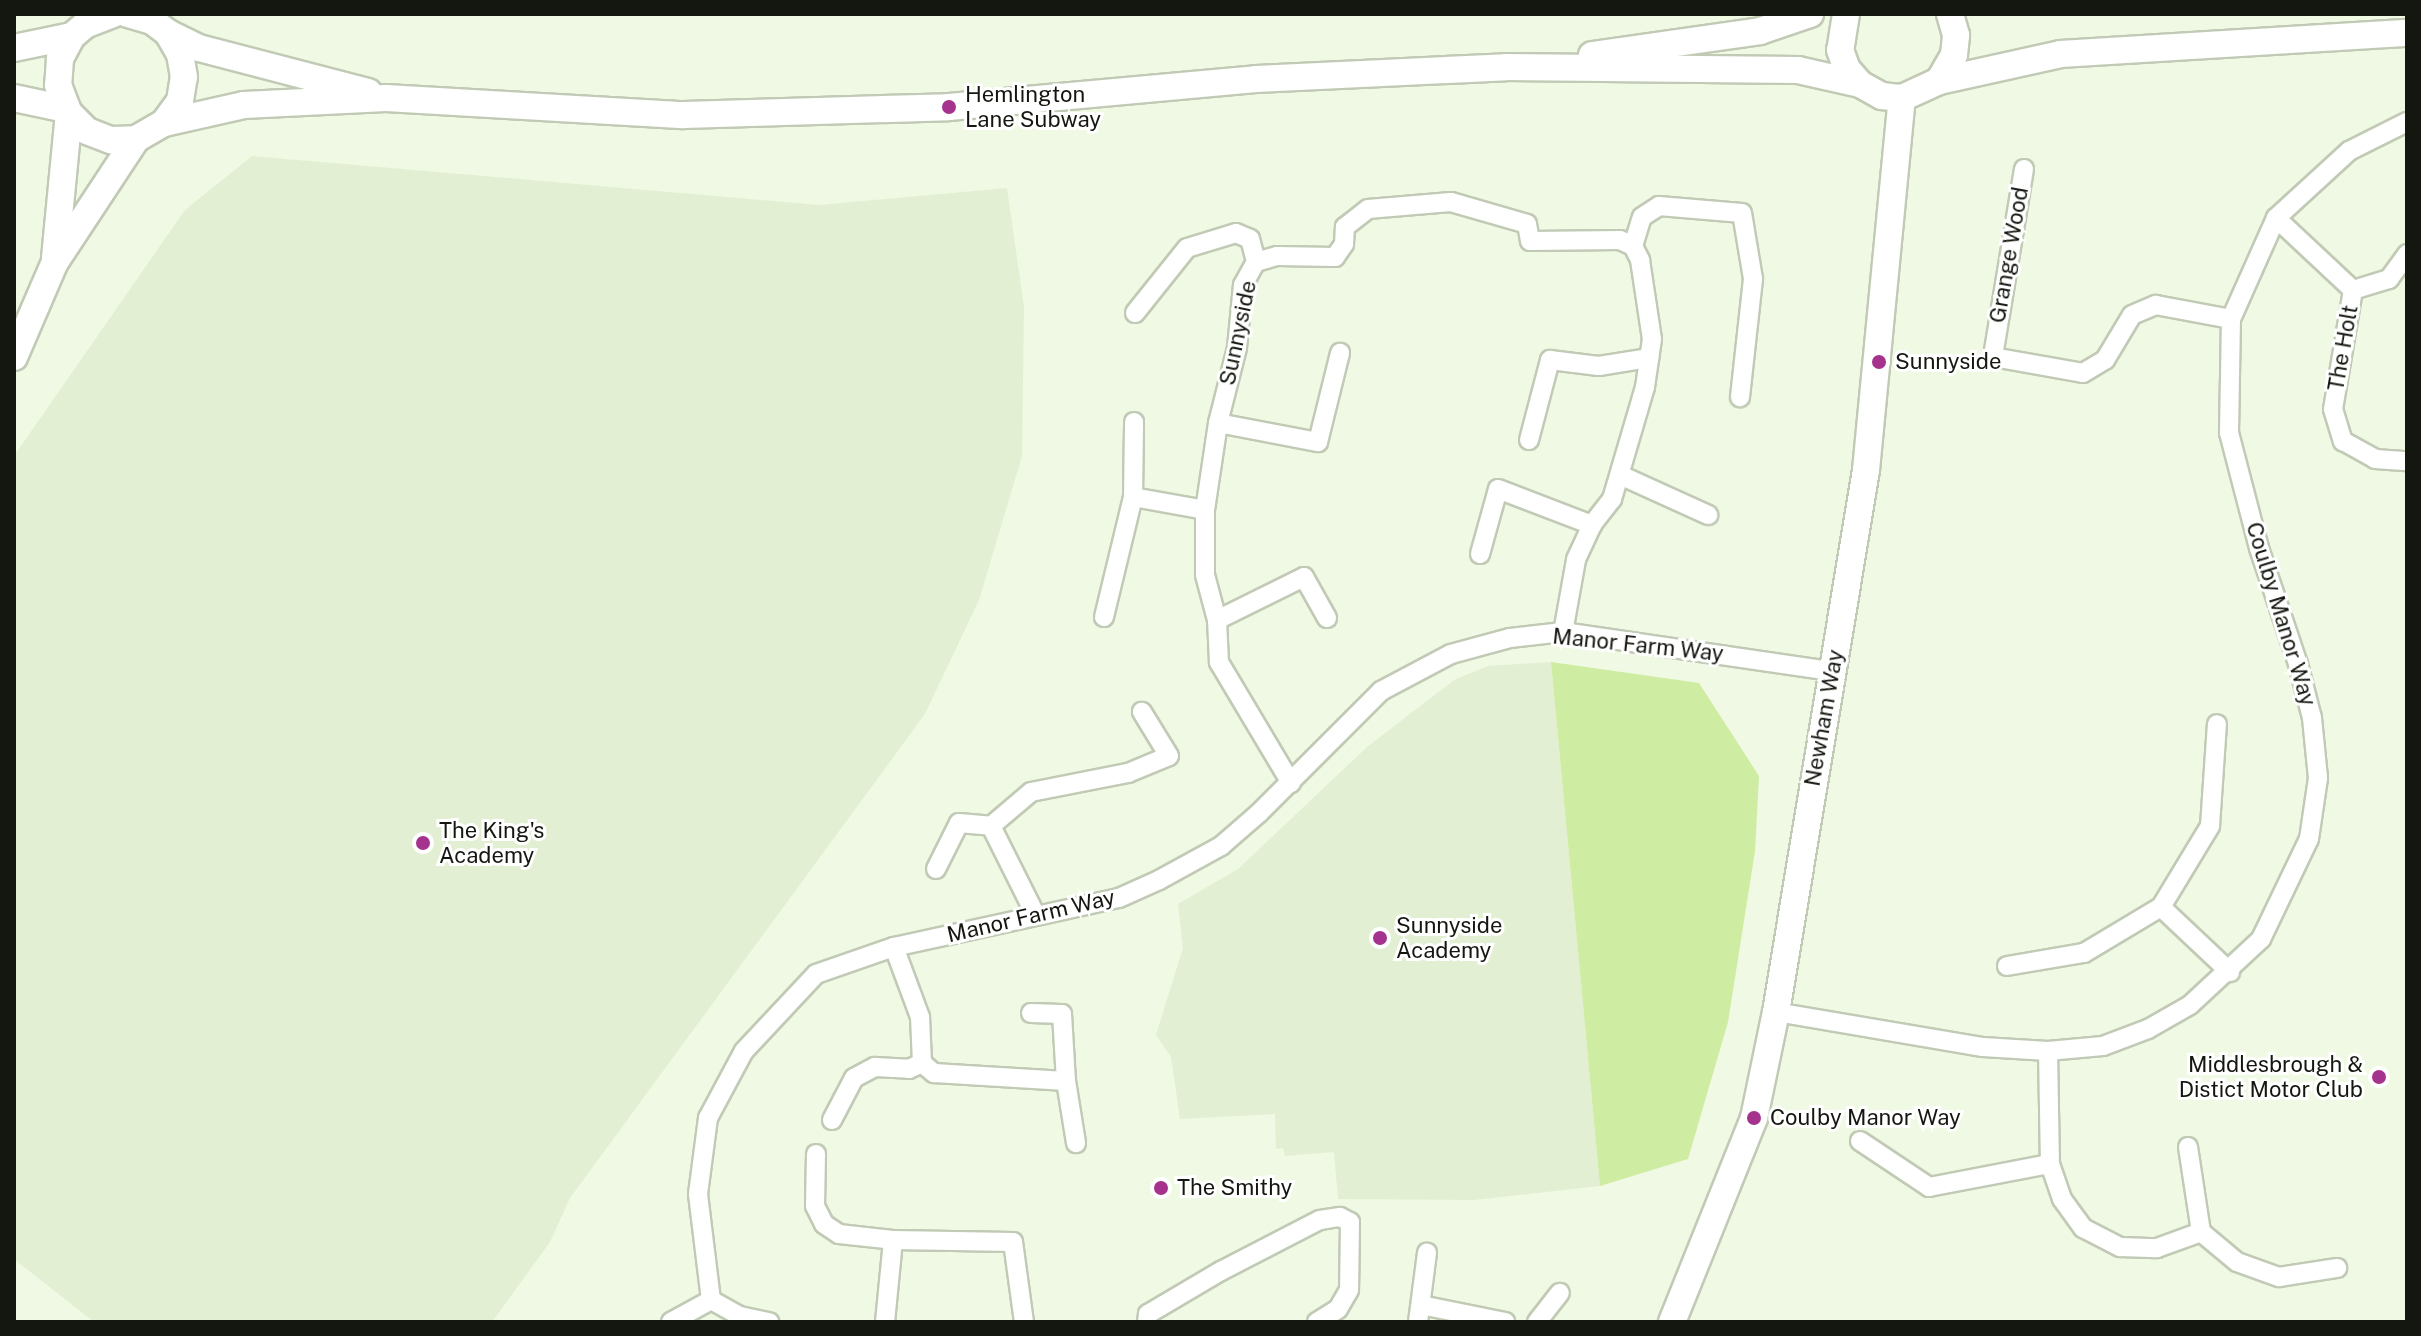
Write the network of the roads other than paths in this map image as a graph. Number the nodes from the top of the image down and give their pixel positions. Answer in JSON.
{"nodes":[{"id":1,"x":113,"y":14,"type":"edge"},
{"id":2,"x":128,"y":14,"type":"edge"},
{"id":3,"x":134,"y":14,"type":"edge"},
{"id":4,"x":1810,"y":14,"type":"edge"},
{"id":5,"x":1846,"y":14,"type":"edge"},
{"id":6,"x":1950,"y":14,"type":"edge"},
{"id":7,"x":168,"y":33,"type":"junction"},
{"id":8,"x":2407,"y":33,"type":"edge"},
{"id":9,"x":72,"y":36,"type":"junction"},
{"id":10,"x":14,"y":48,"type":"edge"},
{"id":11,"x":1506,"y":67,"type":"junction"},
{"id":12,"x":1939,"y":81,"type":"junction"},
{"id":13,"x":1860,"y":84,"type":"junction"},
{"id":14,"x":14,"y":98,"type":"edge"},
{"id":15,"x":386,"y":98,"type":"junction"},
{"id":16,"x":1902,"y":98,"type":"junction"},
{"id":17,"x":67,"y":111,"type":"junction"},
{"id":18,"x":2407,"y":122,"type":"edge"},
{"id":19,"x":164,"y":123,"type":"junction"},
{"id":20,"x":136,"y":139,"type":"junction"},
{"id":21,"x":2024,"y":169,"type":"dead end"},
{"id":22,"x":2276,"y":218,"type":"junction"},
{"id":23,"x":1633,"y":246,"type":"junction"},
{"id":24,"x":2407,"y":254,"type":"edge"},
{"id":25,"x":55,"y":262,"type":"junction"},
{"id":26,"x":1256,"y":262,"type":"junction"},
{"id":27,"x":2353,"y":290,"type":"junction"},
{"id":28,"x":1135,"y":313,"type":"dead end"},
{"id":29,"x":2231,"y":319,"type":"junction"},
{"id":30,"x":1340,"y":353,"type":"dead end"},
{"id":31,"x":14,"y":357,"type":"edge"},
{"id":32,"x":1649,"y":358,"type":"junction"},
{"id":33,"x":1740,"y":397,"type":"dead end"},
{"id":34,"x":1134,"y":422,"type":"dead end"},
{"id":35,"x":1218,"y":423,"type":"junction"},
{"id":36,"x":1529,"y":440,"type":"dead end"},
{"id":37,"x":2407,"y":461,"type":"edge"},
{"id":38,"x":1620,"y":475,"type":"junction"},
{"id":39,"x":1133,"y":497,"type":"junction"},
{"id":40,"x":1205,"y":510,"type":"junction"},
{"id":41,"x":1708,"y":515,"type":"dead end"},
{"id":42,"x":1592,"y":525,"type":"junction"},
{"id":43,"x":1480,"y":554,"type":"dead end"},
{"id":44,"x":1104,"y":617,"type":"dead end"},
{"id":45,"x":1327,"y":618,"type":"dead end"},
{"id":46,"x":1217,"y":620,"type":"junction"},
{"id":47,"x":1563,"y":632,"type":"junction"},
{"id":48,"x":1831,"y":671,"type":"junction"},
{"id":49,"x":1142,"y":712,"type":"dead end"},
{"id":50,"x":2217,"y":724,"type":"dead end"},
{"id":51,"x":1291,"y":783,"type":"junction"},
{"id":52,"x":991,"y":826,"type":"junction"},
{"id":53,"x":936,"y":869,"type":"dead end"},
{"id":54,"x":2161,"y":907,"type":"junction"},
{"id":55,"x":1035,"y":914,"type":"junction"},
{"id":56,"x":894,"y":947,"type":"junction"},
{"id":57,"x":2007,"y":966,"type":"dead end"},
{"id":58,"x":2230,"y":972,"type":"junction"},
{"id":59,"x":1776,"y":1012,"type":"junction"},
{"id":60,"x":1031,"y":1013,"type":"dead end"},
{"id":61,"x":2048,"y":1051,"type":"junction"},
{"id":62,"x":922,"y":1063,"type":"junction"},
{"id":63,"x":1066,"y":1081,"type":"junction"},
{"id":64,"x":832,"y":1120,"type":"dead end"},
{"id":65,"x":1860,"y":1141,"type":"dead end"},
{"id":66,"x":1076,"y":1143,"type":"dead end"},
{"id":67,"x":2188,"y":1147,"type":"dead end"},
{"id":68,"x":816,"y":1154,"type":"dead end"},
{"id":69,"x":2050,"y":1164,"type":"junction"},
{"id":70,"x":2201,"y":1232,"type":"junction"},
{"id":71,"x":893,"y":1240,"type":"junction"},
{"id":72,"x":1427,"y":1253,"type":"dead end"},
{"id":73,"x":2337,"y":1268,"type":"dead end"},
{"id":74,"x":1560,"y":1293,"type":"dead end"},
{"id":75,"x":711,"y":1300,"type":"junction"},
{"id":76,"x":1420,"y":1314,"type":"edge"},
{"id":77,"x":671,"y":1322,"type":"edge"},
{"id":78,"x":769,"y":1322,"type":"edge"},
{"id":79,"x":885,"y":1322,"type":"edge"},
{"id":80,"x":1024,"y":1322,"type":"edge"},
{"id":81,"x":1147,"y":1322,"type":"edge"},
{"id":82,"x":1317,"y":1322,"type":"edge"},
{"id":83,"x":1505,"y":1322,"type":"edge"},
{"id":84,"x":1537,"y":1322,"type":"edge"},
{"id":85,"x":1672,"y":1322,"type":"edge"}],
"edges":[{"from":1,"to":9,"type":"main road"},
{"from":2,"to":3,"type":"main road"},
{"from":3,"to":7,"type":"main road"},
{"from":4,"to":11,"type":"main road"},
{"from":5,"to":13,"type":"main road"},
{"from":6,"to":12,"type":"main road"},
{"from":7,"to":15,"type":"main road"},
{"from":7,"to":19,"type":"main road"},
{"from":8,"to":12,"type":"main road"},
{"from":9,"to":10,"type":"main road"},
{"from":9,"to":17,"type":"main road"},
{"from":11,"to":13,"type":"main road"},
{"from":11,"to":15,"type":"main road"},
{"from":12,"to":16,"type":"main road"},
{"from":13,"to":16,"type":"main road"},
{"from":14,"to":17,"type":"main road"},
{"from":15,"to":19,"type":"main road"},
{"from":16,"to":48,"type":"main road","name":"Newham Way"},
{"from":17,"to":20,"type":"main road"},
{"from":17,"to":25,"type":"main road"},
{"from":18,"to":22,"type":"street","name":"Coulby Manor Way"},
{"from":19,"to":20,"type":"main road"},
{"from":20,"to":25,"type":"main road"},
{"from":21,"to":29,"type":"street","name":"Grange Wood"},
{"from":22,"to":27,"type":"street","name":"The Holt"},
{"from":22,"to":29,"type":"street","name":"Coulby Manor Way"},
{"from":23,"to":26,"type":"street","name":"Sunnyside"},
{"from":23,"to":32,"type":"street"},
{"from":23,"to":33,"type":"street"},
{"from":24,"to":27,"type":"street"},
{"from":25,"to":31,"type":"main road"},
{"from":26,"to":28,"type":"street"},
{"from":26,"to":35,"type":"street","name":"Sunnyside"},
{"from":27,"to":37,"type":"street","name":"The Holt"},
{"from":29,"to":58,"type":"street","name":"Coulby Manor Way"},
{"from":30,"to":35,"type":"street"},
{"from":32,"to":36,"type":"street"},
{"from":32,"to":38,"type":"street"},
{"from":34,"to":39,"type":"street"},
{"from":35,"to":40,"type":"street","name":"Sunnyside"},
{"from":38,"to":41,"type":"street"},
{"from":38,"to":42,"type":"street"},
{"from":39,"to":40,"type":"street"},
{"from":39,"to":44,"type":"street"},
{"from":40,"to":46,"type":"street","name":"Sunnyside"},
{"from":42,"to":43,"type":"street"},
{"from":42,"to":47,"type":"street"},
{"from":45,"to":46,"type":"street"},
{"from":46,"to":51,"type":"street","name":"Sunnyside"},
{"from":47,"to":48,"type":"street","name":"Manor Farm Way"},
{"from":47,"to":51,"type":"street","name":"Manor Farm Way"},
{"from":48,"to":59,"type":"main road","name":"Newham Way"},
{"from":49,"to":52,"type":"street"},
{"from":50,"to":54,"type":"street"},
{"from":51,"to":55,"type":"street","name":"Manor Farm Way"},
{"from":52,"to":53,"type":"street"},
{"from":52,"to":55,"type":"street"},
{"from":54,"to":57,"type":"street"},
{"from":54,"to":58,"type":"street"},
{"from":55,"to":56,"type":"street","name":"Manor Farm Way"},
{"from":56,"to":62,"type":"street"},
{"from":56,"to":75,"type":"street","name":"Manor Farm Way"},
{"from":58,"to":61,"type":"street","name":"Coulby Manor Way"},
{"from":59,"to":61,"type":"street","name":"Coulby Manor Way"},
{"from":59,"to":85,"type":"main road","name":"Newham Way"},
{"from":60,"to":63,"type":"street"},
{"from":61,"to":69,"type":"street"},
{"from":62,"to":63,"type":"street"},
{"from":62,"to":64,"type":"street"},
{"from":63,"to":66,"type":"street"},
{"from":65,"to":69,"type":"street"},
{"from":67,"to":70,"type":"street"},
{"from":68,"to":71,"type":"street"},
{"from":69,"to":70,"type":"street"},
{"from":70,"to":73,"type":"street"},
{"from":71,"to":79,"type":"street"},
{"from":71,"to":80,"type":"street"},
{"from":72,"to":76,"type":"street"},
{"from":74,"to":84,"type":"street"},
{"from":75,"to":77,"type":"street"},
{"from":75,"to":78,"type":"street"},
{"from":76,"to":83,"type":"street"},
{"from":81,"to":82,"type":"street"}]}
